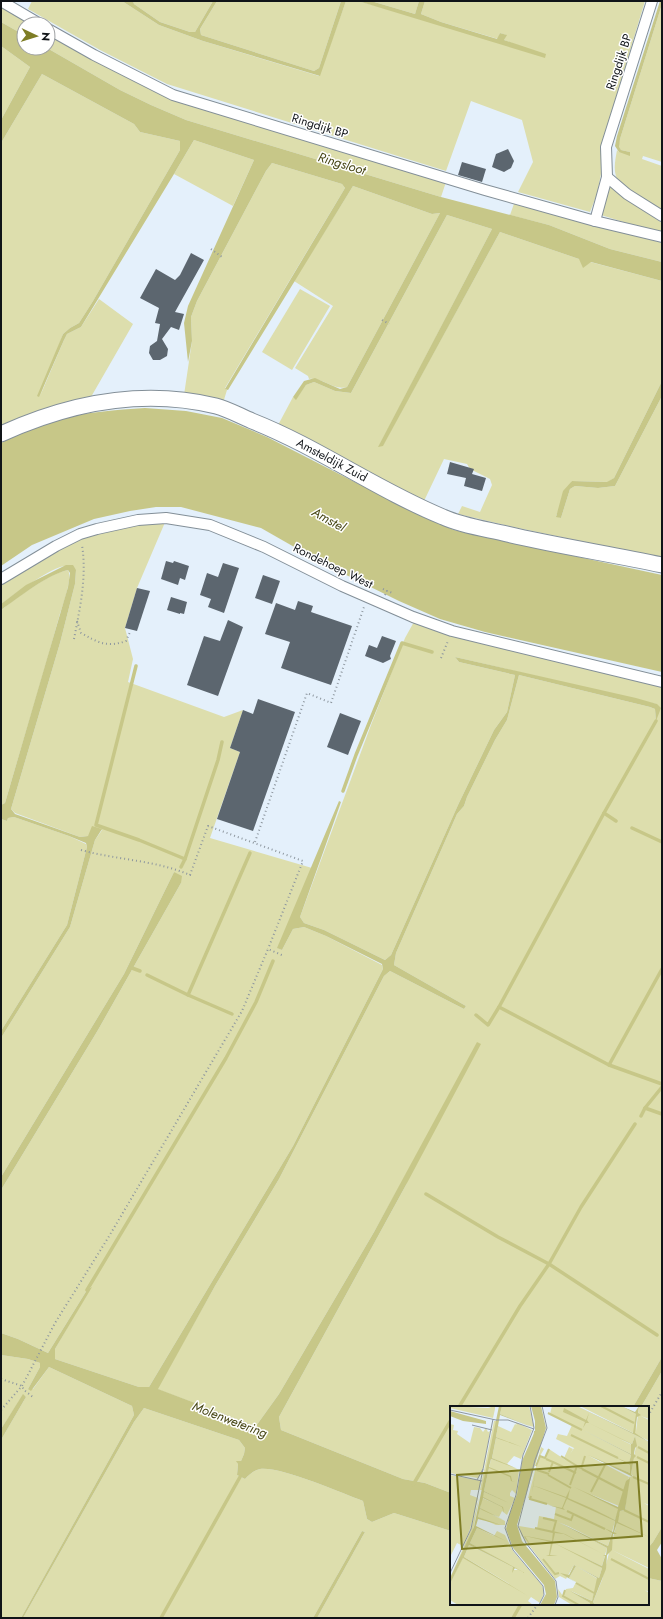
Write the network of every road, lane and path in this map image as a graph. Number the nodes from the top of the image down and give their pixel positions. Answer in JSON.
{"nodes":[{"id":1,"x":1,"y":1,"type":"edge"},
{"id":2,"x":652,"y":1,"type":"edge"},
{"id":3,"x":26,"y":16,"type":"edge"},
{"id":4,"x":56,"y":33,"type":"edge"},
{"id":5,"x":607,"y":177,"type":"junction"},
{"id":6,"x":662,"y":216,"type":"edge"},
{"id":7,"x":595,"y":220,"type":"junction"},
{"id":8,"x":662,"y":237,"type":"edge"},
{"id":9,"x":211,"y":249,"type":"dead end"},
{"id":10,"x":222,"y":256,"type":"dead end"},
{"id":11,"x":382,"y":320,"type":"dead end"},
{"id":12,"x":389,"y":324,"type":"dead end"},
{"id":13,"x":1,"y":434,"type":"edge"},
{"id":14,"x":80,"y":534,"type":"junction"},
{"id":15,"x":662,"y":565,"type":"edge"},
{"id":16,"x":1,"y":579,"type":"edge"},
{"id":17,"x":383,"y":588,"type":"dead end"},
{"id":18,"x":387,"y":591,"type":"junction"},
{"id":19,"x":393,"y":593,"type":"dead end"},
{"id":20,"x":385,"y":596,"type":"dead end"},
{"id":21,"x":368,"y":597,"type":"junction"},
{"id":22,"x":77,"y":621,"type":"junction"},
{"id":23,"x":452,"y":631,"type":"junction"},
{"id":24,"x":130,"y":632,"type":"dead end"},
{"id":25,"x":74,"y":639,"type":"dead end"},
{"id":26,"x":441,"y":658,"type":"dead end"},
{"id":27,"x":662,"y":682,"type":"edge"},
{"id":28,"x":255,"y":842,"type":"junction"},
{"id":29,"x":81,"y":850,"type":"dead end"},
{"id":30,"x":268,"y":949,"type":"junction"},
{"id":31,"x":284,"y":956,"type":"dead end"},
{"id":32,"x":1,"y":1379,"type":"edge"},
{"id":33,"x":22,"y":1386,"type":"junction"},
{"id":34,"x":662,"y":1392,"type":"edge"},
{"id":35,"x":34,"y":1398,"type":"dead end"},
{"id":36,"x":1,"y":1410,"type":"edge"},
{"id":37,"x":649,"y":1414,"type":"edge"},
{"id":38,"x":537,"y":1605,"type":"edge"},
{"id":39,"x":528,"y":1618,"type":"edge"}],
"edges":[{"from":1,"to":3,"type":"street"},
{"from":2,"to":5,"type":"street","name":"Ringdijk BP"},
{"from":4,"to":7,"type":"street","name":"Ringdijk BP"},
{"from":5,"to":6,"type":"street"},
{"from":5,"to":7,"type":"street","name":"Ringdijk BP"},
{"from":7,"to":8,"type":"street","name":"Ringdijk BP"},
{"from":9,"to":10,"type":"path"},
{"from":11,"to":12,"type":"path"},
{"from":13,"to":15,"type":"street","name":"Amsteldijk Zuid"},
{"from":14,"to":16,"type":"street","name":"Rondehoep West"},
{"from":14,"to":21,"type":"street","name":"Rondehoep West"},
{"from":14,"to":22,"type":"path"},
{"from":17,"to":18,"type":"path"},
{"from":18,"to":19,"type":"path"},
{"from":18,"to":20,"type":"path"},
{"from":21,"to":23,"type":"street","name":"Rondehoep West"},
{"from":21,"to":28,"type":"path"},
{"from":22,"to":24,"type":"path"},
{"from":22,"to":25,"type":"path"},
{"from":23,"to":26,"type":"path"},
{"from":23,"to":27,"type":"street","name":"Rondehoep West"},
{"from":28,"to":29,"type":"path"},
{"from":28,"to":30,"type":"path"},
{"from":30,"to":31,"type":"path"},
{"from":30,"to":33,"type":"path"},
{"from":32,"to":33,"type":"path"},
{"from":33,"to":35,"type":"path"},
{"from":33,"to":36,"type":"path"},
{"from":34,"to":37,"type":"path"},
{"from":38,"to":39,"type":"path"}]}
